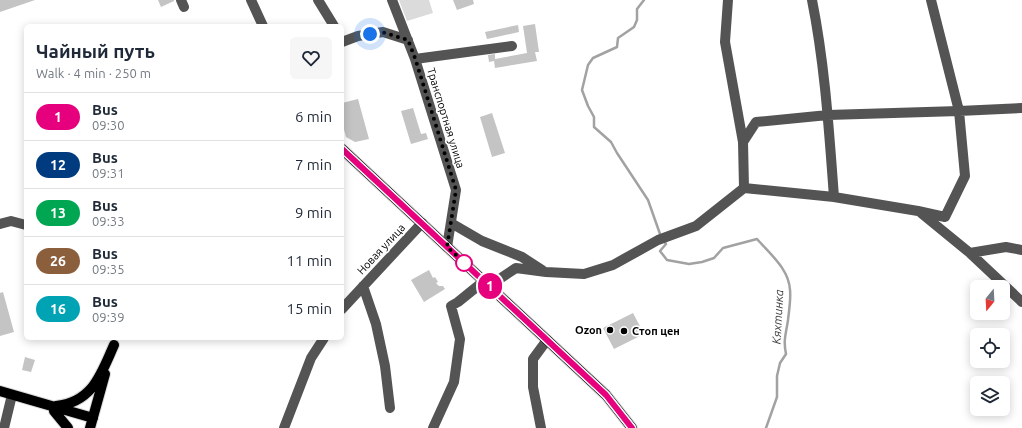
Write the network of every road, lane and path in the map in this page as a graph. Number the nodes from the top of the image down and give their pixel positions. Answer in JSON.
{"nodes":[{"id":1,"x":251,"y":0,"type":"edge"},
{"id":2,"x":318,"y":0,"type":"edge"},
{"id":3,"x":392,"y":0,"type":"edge"},
{"id":4,"x":728,"y":0,"type":"edge"},
{"id":5,"x":812,"y":0,"type":"edge"},
{"id":6,"x":931,"y":0,"type":"edge"},
{"id":7,"x":261,"y":24,"type":"edge"},
{"id":8,"x":333,"y":24,"type":"edge"},
{"id":9,"x":344,"y":40,"type":"edge"},
{"id":10,"x":408,"y":40,"type":"junction"},
{"id":11,"x":512,"y":46,"type":"dead end"},
{"id":12,"x":415,"y":58,"type":"junction"},
{"id":13,"x":1022,"y":108,"type":"edge"},
{"id":14,"x":958,"y":111,"type":"junction"},
{"id":15,"x":828,"y":115,"type":"junction"},
{"id":16,"x":743,"y":142,"type":"junction"},
{"id":17,"x":344,"y":151,"type":"edge"},
{"id":18,"x":744,"y":188,"type":"junction"},
{"id":19,"x":834,"y":197,"type":"junction"},
{"id":20,"x":918,"y":211,"type":"junction"},
{"id":21,"x":422,"y":223,"type":"junction"},
{"id":22,"x":450,"y":223,"type":"junction"},
{"id":23,"x":0,"y":224,"type":"edge"},
{"id":24,"x":24,"y":224,"type":"edge"},
{"id":25,"x":447,"y":247,"type":"junction"},
{"id":26,"x":1022,"y":250,"type":"edge"},
{"id":27,"x":970,"y":252,"type":"junction"},
{"id":28,"x":546,"y":272,"type":"junction"},
{"id":29,"x":486,"y":283,"type":"junction"},
{"id":30,"x":364,"y":286,"type":"junction"},
{"id":31,"x":1022,"y":302,"type":"edge"},
{"id":32,"x":344,"y":307,"type":"edge"},
{"id":33,"x":323,"y":340,"type":"edge"},
{"id":34,"x":547,"y":340,"type":"junction"},
{"id":35,"x":115,"y":341,"type":"edge"},
{"id":36,"x":0,"y":391,"type":"edge"},
{"id":37,"x":0,"y":395,"type":"edge"},
{"id":38,"x":11,"y":399,"type":"junction"},
{"id":39,"x":390,"y":408,"type":"dead end"},
{"id":40,"x":52,"y":409,"type":"junction"},
{"id":41,"x":3,"y":421,"type":"edge"},
{"id":42,"x":91,"y":423,"type":"edge"},
{"id":43,"x":68,"y":428,"type":"edge"},
{"id":44,"x":284,"y":428,"type":"edge"},
{"id":45,"x":433,"y":428,"type":"edge"},
{"id":46,"x":541,"y":428,"type":"edge"},
{"id":47,"x":632,"y":428,"type":"edge"}],
"edges":[{"from":1,"to":7,"type":"street"},
{"from":2,"to":8,"type":"street"},
{"from":3,"to":10,"type":"street","name":"Транспортная улица"},
{"from":4,"to":16,"type":"street"},
{"from":5,"to":15,"type":"street"},
{"from":6,"to":14,"type":"street"},
{"from":9,"to":10,"type":"street"},
{"from":10,"to":12,"type":"street","name":"Транспортная улица"},
{"from":11,"to":12,"type":"street"},
{"from":12,"to":22,"type":"street","name":"Транспортная улица"},
{"from":13,"to":14,"type":"street"},
{"from":14,"to":15,"type":"street"},
{"from":14,"to":20,"type":"street"},
{"from":15,"to":16,"type":"street"},
{"from":15,"to":19,"type":"street"},
{"from":16,"to":18,"type":"street"},
{"from":17,"to":21,"type":"main road"},
{"from":18,"to":19,"type":"street"},
{"from":18,"to":28,"type":"street"},
{"from":19,"to":20,"type":"street"},
{"from":20,"to":27,"type":"street"},
{"from":21,"to":25,"type":"main road"},
{"from":21,"to":30,"type":"street","name":"Новая улица"},
{"from":22,"to":25,"type":"street","name":"Транспортная улица"},
{"from":22,"to":28,"type":"street"},
{"from":23,"to":24,"type":"street"},
{"from":25,"to":29,"type":"main road"},
{"from":26,"to":27,"type":"street"},
{"from":27,"to":31,"type":"street"},
{"from":28,"to":29,"type":"street"},
{"from":29,"to":34,"type":"main road"},
{"from":29,"to":45,"type":"street"},
{"from":30,"to":32,"type":"street","name":"Новая улица"},
{"from":30,"to":39,"type":"street"},
{"from":33,"to":44,"type":"street"},
{"from":34,"to":46,"type":"street"},
{"from":34,"to":47,"type":"main road"},
{"from":35,"to":40,"type":"main road"},
{"from":35,"to":42,"type":"main road"},
{"from":36,"to":40,"type":"main road"},
{"from":37,"to":38,"type":"main road"},
{"from":38,"to":40,"type":"main road"},
{"from":38,"to":41,"type":"street"},
{"from":40,"to":42,"type":"main road"},
{"from":40,"to":43,"type":"main road"}]}
